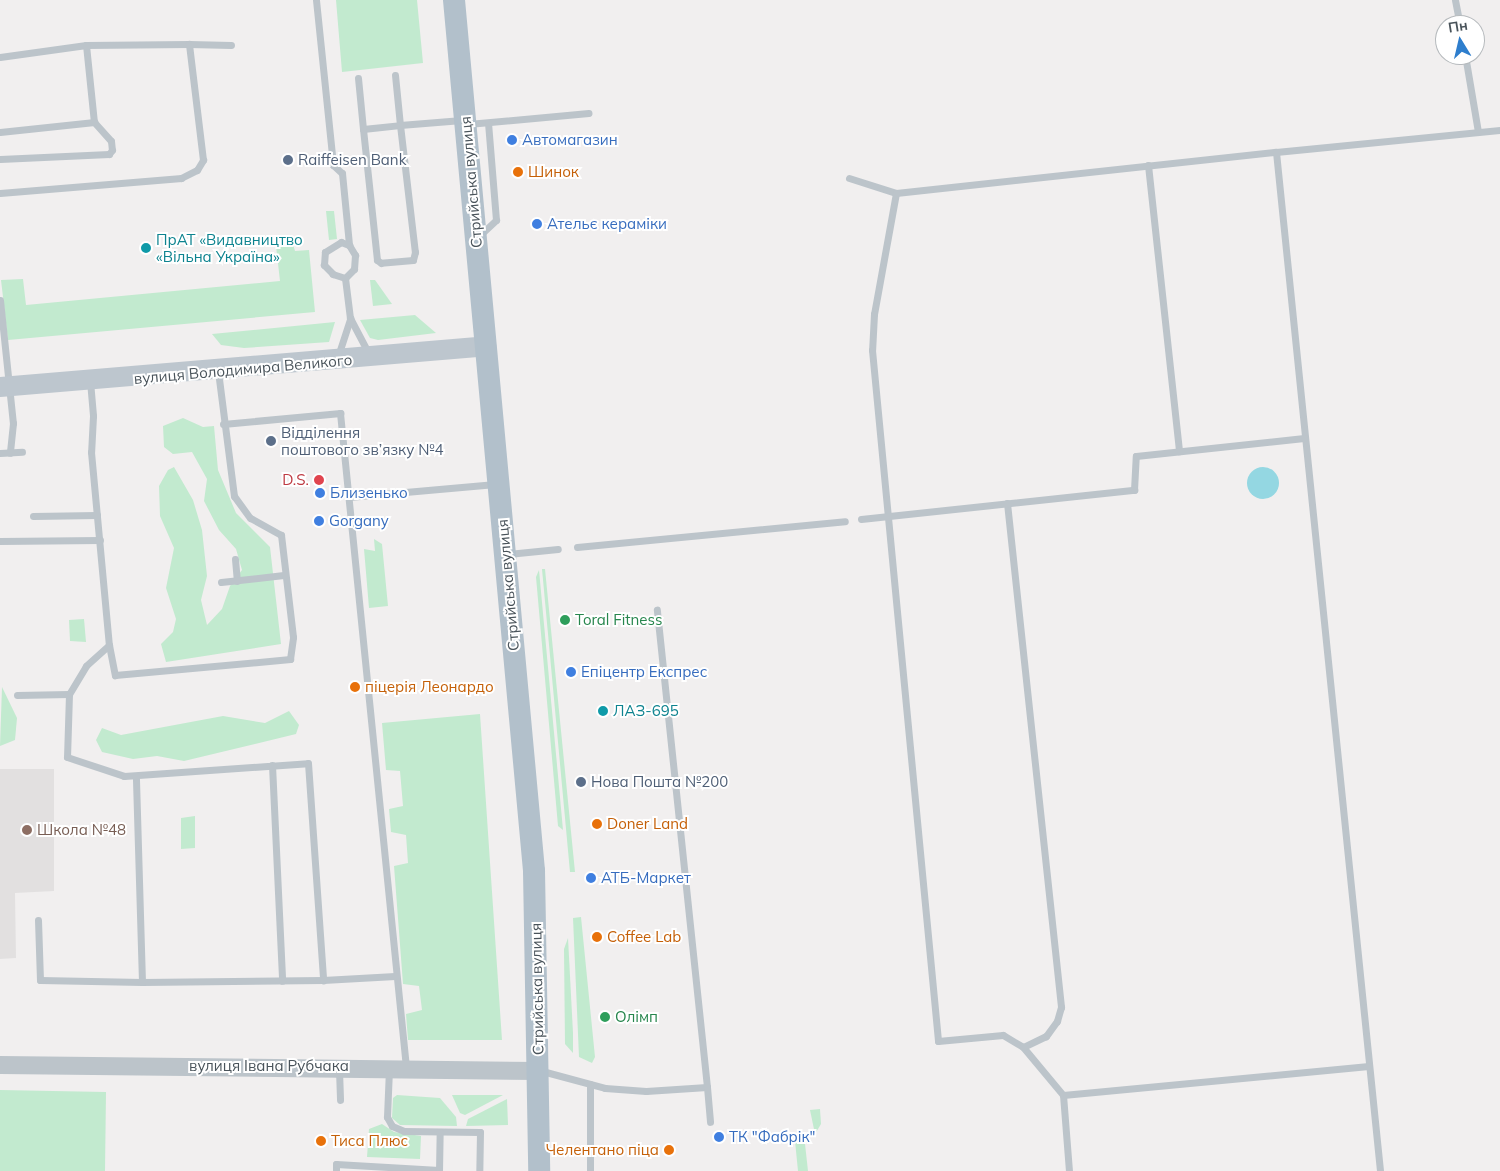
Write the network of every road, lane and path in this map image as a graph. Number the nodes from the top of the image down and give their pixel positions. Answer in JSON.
{"nodes":[{"id":1,"x":316,"y":0,"type":"edge"},
{"id":2,"x":454,"y":0,"type":"edge"},
{"id":3,"x":1454,"y":0,"type":"edge"},
{"id":4,"x":1458,"y":15,"type":"edge"},
{"id":5,"x":189,"y":44,"type":"junction"},
{"id":6,"x":86,"y":45,"type":"junction"},
{"id":7,"x":231,"y":45,"type":"dead end"},
{"id":8,"x":0,"y":56,"type":"edge"},
{"id":9,"x":1467,"y":65,"type":"edge"},
{"id":10,"x":395,"y":75,"type":"dead end"},
{"id":11,"x":358,"y":78,"type":"dead end"},
{"id":12,"x":588,"y":113,"type":"dead end"},
{"id":13,"x":94,"y":122,"type":"junction"},
{"id":14,"x":465,"y":122,"type":"junction"},
{"id":15,"x":488,"y":123,"type":"junction"},
{"id":16,"x":400,"y":125,"type":"junction"},
{"id":17,"x":363,"y":129,"type":"junction"},
{"id":18,"x":1500,"y":130,"type":"edge"},
{"id":19,"x":0,"y":132,"type":"edge"},
{"id":20,"x":1478,"y":132,"type":"junction"},
{"id":21,"x":1276,"y":152,"type":"junction"},
{"id":22,"x":0,"y":159,"type":"edge"},
{"id":23,"x":1148,"y":165,"type":"junction"},
{"id":24,"x":849,"y":178,"type":"dead end"},
{"id":25,"x":0,"y":193,"type":"edge"},
{"id":26,"x":896,"y":193,"type":"junction"},
{"id":27,"x":476,"y":238,"type":"junction"},
{"id":28,"x":349,"y":245,"type":"junction"},
{"id":29,"x":345,"y":278,"type":"junction"},
{"id":30,"x":0,"y":300,"type":"edge"},
{"id":31,"x":350,"y":318,"type":"junction"},
{"id":32,"x":486,"y":346,"type":"junction"},
{"id":33,"x":371,"y":358,"type":"junction"},
{"id":34,"x":336,"y":361,"type":"junction"},
{"id":35,"x":218,"y":370,"type":"junction"},
{"id":36,"x":90,"y":381,"type":"junction"},
{"id":37,"x":4,"y":387,"type":"edge"},
{"id":38,"x":223,"y":424,"type":"junction"},
{"id":39,"x":1304,"y":438,"type":"junction"},
{"id":40,"x":22,"y":452,"type":"dead end"},
{"id":41,"x":1179,"y":452,"type":"junction"},
{"id":42,"x":0,"y":453,"type":"edge"},
{"id":43,"x":10,"y":453,"type":"junction"},
{"id":44,"x":499,"y":484,"type":"junction"},
{"id":45,"x":349,"y":497,"type":"junction"},
{"id":46,"x":1007,"y":504,"type":"junction"},
{"id":47,"x":97,"y":515,"type":"junction"},
{"id":48,"x":33,"y":516,"type":"dead end"},
{"id":49,"x":888,"y":516,"type":"junction"},
{"id":50,"x":861,"y":519,"type":"dead end"},
{"id":51,"x":845,"y":521,"type":"dead end"},
{"id":52,"x":100,"y":540,"type":"junction"},
{"id":53,"x":0,"y":541,"type":"edge"},
{"id":54,"x":577,"y":547,"type":"dead end"},
{"id":55,"x":558,"y":549,"type":"dead end"},
{"id":56,"x":505,"y":554,"type":"junction"},
{"id":57,"x":235,"y":559,"type":"dead end"},
{"id":58,"x":284,"y":575,"type":"junction"},
{"id":59,"x":238,"y":581,"type":"junction"},
{"id":60,"x":221,"y":582,"type":"dead end"},
{"id":61,"x":658,"y":610,"type":"dead end"},
{"id":62,"x":109,"y":645,"type":"junction"},
{"id":63,"x":17,"y":694,"type":"dead end"},
{"id":64,"x":69,"y":694,"type":"junction"},
{"id":65,"x":272,"y":765,"type":"junction"},
{"id":66,"x":136,"y":776,"type":"junction"},
{"id":67,"x":38,"y":920,"type":"dead end"},
{"id":68,"x":395,"y":976,"type":"junction"},
{"id":69,"x":323,"y":980,"type":"junction"},
{"id":70,"x":282,"y":981,"type":"junction"},
{"id":71,"x":142,"y":982,"type":"junction"},
{"id":72,"x":1023,"y":1047,"type":"junction"},
{"id":73,"x":0,"y":1065,"type":"edge"},
{"id":74,"x":1370,"y":1066,"type":"junction"},
{"id":75,"x":339,"y":1067,"type":"junction"},
{"id":76,"x":397,"y":1067,"type":"junction"},
{"id":77,"x":539,"y":1070,"type":"junction"},
{"id":78,"x":590,"y":1084,"type":"junction"},
{"id":79,"x":707,"y":1087,"type":"junction"},
{"id":80,"x":1063,"y":1095,"type":"junction"},
{"id":81,"x":340,"y":1100,"type":"dead end"},
{"id":82,"x":710,"y":1122,"type":"dead end"},
{"id":83,"x":440,"y":1132,"type":"junction"},
{"id":84,"x":439,"y":1170,"type":"edge"},
{"id":85,"x":336,"y":1171,"type":"edge"},
{"id":86,"x":479,"y":1171,"type":"edge"},
{"id":87,"x":539,"y":1171,"type":"edge"},
{"id":88,"x":590,"y":1171,"type":"edge"},
{"id":89,"x":1069,"y":1171,"type":"edge"},
{"id":90,"x":1380,"y":1171,"type":"edge"}],
"edges":[{"from":1,"to":28,"type":"lane"},
{"from":2,"to":14,"type":"main road","name":"Стрийська вулиця"},
{"from":3,"to":4,"type":"lane"},
{"from":5,"to":6,"type":"lane"},
{"from":5,"to":7,"type":"lane"},
{"from":5,"to":25,"type":"lane"},
{"from":6,"to":8,"type":"lane"},
{"from":6,"to":13,"type":"lane"},
{"from":9,"to":20,"type":"lane"},
{"from":10,"to":16,"type":"lane"},
{"from":11,"to":17,"type":"lane"},
{"from":12,"to":15,"type":"lane"},
{"from":13,"to":19,"type":"lane"},
{"from":13,"to":22,"type":"lane"},
{"from":14,"to":15,"type":"lane"},
{"from":14,"to":16,"type":"lane"},
{"from":14,"to":27,"type":"main road","name":"Стрийська вулиця"},
{"from":15,"to":27,"type":"lane"},
{"from":16,"to":17,"type":"lane"},
{"from":16,"to":17,"type":"lane"},
{"from":18,"to":20,"type":"lane"},
{"from":20,"to":21,"type":"lane"},
{"from":21,"to":23,"type":"lane"},
{"from":21,"to":39,"type":"lane"},
{"from":23,"to":26,"type":"lane"},
{"from":23,"to":41,"type":"lane"},
{"from":24,"to":26,"type":"lane"},
{"from":26,"to":49,"type":"lane"},
{"from":27,"to":32,"type":"main road","name":"Стрийська вулиця"},
{"from":28,"to":29,"type":"lane"},
{"from":28,"to":29,"type":"lane"},
{"from":29,"to":31,"type":"lane"},
{"from":30,"to":37,"type":"lane"},
{"from":31,"to":33,"type":"lane"},
{"from":31,"to":34,"type":"lane"},
{"from":32,"to":33,"type":"main road","name":"вулиця Володимира Великого"},
{"from":32,"to":44,"type":"main road","name":"Стрийська вулиця"},
{"from":33,"to":34,"type":"main road","name":"вулиця Володимира Великого"},
{"from":34,"to":35,"type":"main road","name":"вулиця Володимира Великого"},
{"from":35,"to":36,"type":"main road","name":"вулиця Володимира Великого"},
{"from":35,"to":38,"type":"lane"},
{"from":36,"to":37,"type":"main road","name":"вулиця Володимира Великого"},
{"from":36,"to":47,"type":"lane"},
{"from":37,"to":43,"type":"lane"},
{"from":38,"to":45,"type":"lane"},
{"from":38,"to":58,"type":"lane"},
{"from":39,"to":41,"type":"lane"},
{"from":39,"to":74,"type":"lane"},
{"from":40,"to":43,"type":"lane"},
{"from":41,"to":46,"type":"lane"},
{"from":42,"to":43,"type":"lane"},
{"from":44,"to":45,"type":"lane"},
{"from":44,"to":56,"type":"main road","name":"Стрийська вулиця"},
{"from":45,"to":68,"type":"lane"},
{"from":46,"to":49,"type":"lane"},
{"from":46,"to":72,"type":"lane"},
{"from":47,"to":48,"type":"lane"},
{"from":47,"to":52,"type":"lane"},
{"from":49,"to":50,"type":"lane"},
{"from":49,"to":72,"type":"lane"},
{"from":51,"to":54,"type":"lane"},
{"from":52,"to":53,"type":"lane"},
{"from":52,"to":62,"type":"lane"},
{"from":55,"to":56,"type":"lane"},
{"from":56,"to":77,"type":"main road","name":"Стрийська вулиця"},
{"from":57,"to":59,"type":"lane"},
{"from":58,"to":59,"type":"lane"},
{"from":58,"to":62,"type":"lane"},
{"from":59,"to":60,"type":"lane"},
{"from":61,"to":79,"type":"lane"},
{"from":62,"to":64,"type":"lane"},
{"from":63,"to":64,"type":"lane"},
{"from":64,"to":66,"type":"lane"},
{"from":65,"to":66,"type":"lane"},
{"from":65,"to":69,"type":"lane"},
{"from":65,"to":70,"type":"lane"},
{"from":66,"to":71,"type":"lane"},
{"from":67,"to":71,"type":"lane"},
{"from":68,"to":69,"type":"lane"},
{"from":68,"to":76,"type":"lane"},
{"from":69,"to":70,"type":"lane"},
{"from":70,"to":71,"type":"lane"},
{"from":72,"to":80,"type":"lane"},
{"from":73,"to":75,"type":"street","name":"вулиця Івана Рубчака"},
{"from":74,"to":80,"type":"lane"},
{"from":74,"to":90,"type":"lane"},
{"from":75,"to":76,"type":"street","name":"вулиця Івана Рубчака"},
{"from":75,"to":81,"type":"lane"},
{"from":76,"to":77,"type":"street","name":"вулиця Івана Рубчака"},
{"from":76,"to":83,"type":"lane"},
{"from":77,"to":78,"type":"lane"},
{"from":77,"to":87,"type":"main road","name":"Стрийська вулиця"},
{"from":78,"to":79,"type":"lane"},
{"from":78,"to":88,"type":"lane"},
{"from":79,"to":82,"type":"lane"},
{"from":80,"to":89,"type":"lane"},
{"from":83,"to":84,"type":"lane"},
{"from":83,"to":86,"type":"lane"},
{"from":84,"to":85,"type":"lane"}]}
